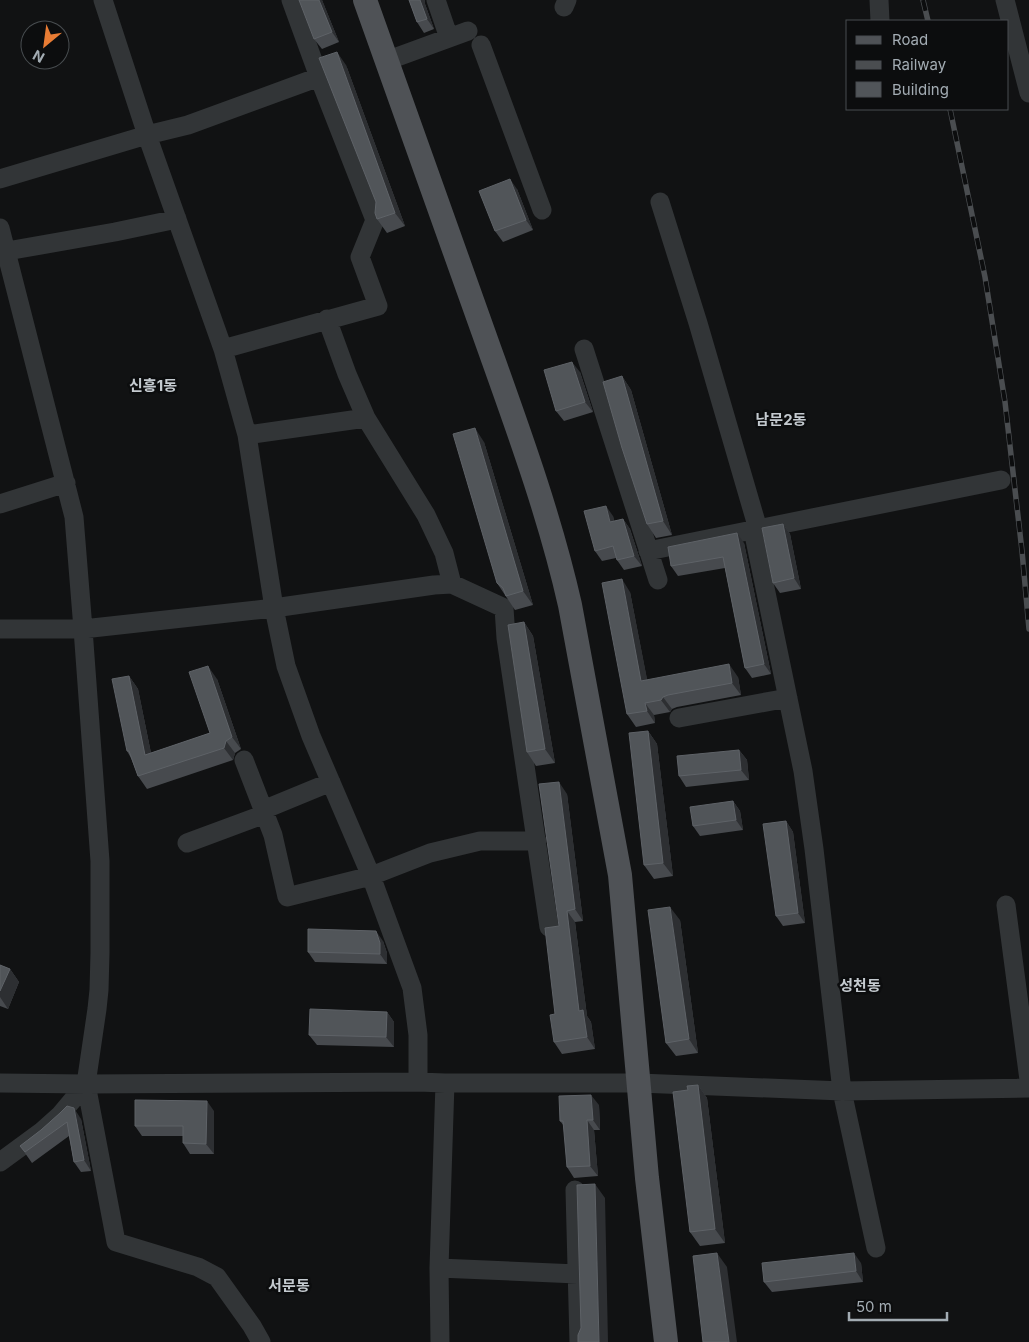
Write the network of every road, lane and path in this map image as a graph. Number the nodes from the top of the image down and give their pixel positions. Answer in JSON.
{"nodes":[{"id":1,"x":103,"y":0,"type":"edge"},
{"id":2,"x":291,"y":0,"type":"edge"},
{"id":3,"x":365,"y":0,"type":"edge"},
{"id":4,"x":436,"y":0,"type":"edge"},
{"id":5,"x":879,"y":0,"type":"edge"},
{"id":6,"x":1005,"y":0,"type":"edge"},
{"id":7,"x":880,"y":20,"type":"edge"},
{"id":8,"x":468,"y":31,"type":"dead end"},
{"id":9,"x":449,"y":38,"type":"junction"},
{"id":10,"x":481,"y":45,"type":"dead end"},
{"id":11,"x":386,"y":61,"type":"junction"},
{"id":12,"x":319,"y":76,"type":"junction"},
{"id":13,"x":1029,"y":93,"type":"edge"},
{"id":14,"x":147,"y":135,"type":"junction"},
{"id":15,"x":0,"y":179,"type":"edge"},
{"id":16,"x":660,"y":202,"type":"dead end"},
{"id":17,"x":542,"y":210,"type":"dead end"},
{"id":18,"x":177,"y":219,"type":"junction"},
{"id":19,"x":0,"y":228,"type":"edge"},
{"id":20,"x":7,"y":252,"type":"junction"},
{"id":21,"x":327,"y":320,"type":"junction"},
{"id":22,"x":584,"y":348,"type":"dead end"},
{"id":23,"x":223,"y":349,"type":"junction"},
{"id":24,"x":366,"y":418,"type":"junction"},
{"id":25,"x":247,"y":435,"type":"junction"},
{"id":26,"x":1001,"y":480,"type":"dead end"},
{"id":27,"x":66,"y":484,"type":"junction"},
{"id":28,"x":0,"y":504,"type":"edge"},
{"id":29,"x":755,"y":530,"type":"junction"},
{"id":30,"x":648,"y":551,"type":"junction"},
{"id":31,"x":658,"y":580,"type":"dead end"},
{"id":32,"x":452,"y":584,"type":"junction"},
{"id":33,"x":274,"y":608,"type":"junction"},
{"id":34,"x":0,"y":629,"type":"edge"},
{"id":35,"x":83,"y":629,"type":"junction"},
{"id":36,"x":788,"y":698,"type":"junction"},
{"id":37,"x":679,"y":718,"type":"dead end"},
{"id":38,"x":244,"y":760,"type":"dead end"},
{"id":39,"x":332,"y":782,"type":"junction"},
{"id":40,"x":264,"y":812,"type":"junction"},
{"id":41,"x":537,"y":841,"type":"junction"},
{"id":42,"x":187,"y":843,"type":"dead end"},
{"id":43,"x":371,"y":876,"type":"junction"},
{"id":44,"x":1006,"y":905,"type":"dead end"},
{"id":45,"x":549,"y":927,"type":"edge"},
{"id":46,"x":1029,"y":1080,"type":"edge"},
{"id":47,"x":418,"y":1082,"type":"junction"},
{"id":48,"x":0,"y":1083,"type":"edge"},
{"id":49,"x":445,"y":1083,"type":"junction"},
{"id":50,"x":86,"y":1084,"type":"junction"},
{"id":51,"x":639,"y":1084,"type":"junction"},
{"id":52,"x":1029,"y":1088,"type":"edge"},
{"id":53,"x":842,"y":1091,"type":"junction"},
{"id":54,"x":0,"y":1162,"type":"edge"},
{"id":55,"x":575,"y":1190,"type":"edge"},
{"id":56,"x":876,"y":1248,"type":"dead end"},
{"id":57,"x":439,"y":1268,"type":"junction"},
{"id":58,"x":577,"y":1274,"type":"junction"},
{"id":59,"x":261,"y":1342,"type":"edge"},
{"id":60,"x":440,"y":1342,"type":"edge"},
{"id":61,"x":579,"y":1342,"type":"edge"},
{"id":62,"x":666,"y":1342,"type":"edge"}],
"edges":[{"from":1,"to":14,"type":"street"},
{"from":2,"to":12,"type":"street"},
{"from":3,"to":11,"type":"main road"},
{"from":4,"to":9,"type":"street"},
{"from":5,"to":7,"type":"street"},
{"from":6,"to":13,"type":"street"},
{"from":8,"to":9,"type":"street"},
{"from":9,"to":11,"type":"street"},
{"from":10,"to":17,"type":"street"},
{"from":11,"to":51,"type":"main road"},
{"from":12,"to":14,"type":"street"},
{"from":12,"to":21,"type":"street"},
{"from":14,"to":15,"type":"street"},
{"from":14,"to":18,"type":"street"},
{"from":16,"to":29,"type":"street"},
{"from":18,"to":20,"type":"street"},
{"from":18,"to":23,"type":"street"},
{"from":19,"to":20,"type":"street"},
{"from":20,"to":27,"type":"street"},
{"from":21,"to":23,"type":"street"},
{"from":21,"to":24,"type":"street"},
{"from":22,"to":30,"type":"street"},
{"from":23,"to":25,"type":"street"},
{"from":24,"to":25,"type":"street"},
{"from":24,"to":32,"type":"street"},
{"from":25,"to":33,"type":"street"},
{"from":26,"to":29,"type":"street"},
{"from":27,"to":28,"type":"street"},
{"from":27,"to":35,"type":"street"},
{"from":29,"to":30,"type":"street"},
{"from":29,"to":36,"type":"street"},
{"from":30,"to":31,"type":"street"},
{"from":32,"to":33,"type":"street"},
{"from":32,"to":41,"type":"street"},
{"from":33,"to":35,"type":"street"},
{"from":33,"to":39,"type":"street"},
{"from":34,"to":35,"type":"street"},
{"from":35,"to":50,"type":"street"},
{"from":36,"to":37,"type":"street"},
{"from":36,"to":53,"type":"street"},
{"from":38,"to":40,"type":"street"},
{"from":39,"to":40,"type":"street"},
{"from":39,"to":43,"type":"street"},
{"from":40,"to":42,"type":"street"},
{"from":40,"to":43,"type":"street"},
{"from":41,"to":43,"type":"street"},
{"from":41,"to":45,"type":"street"},
{"from":43,"to":47,"type":"street"},
{"from":44,"to":46,"type":"street"},
{"from":47,"to":49,"type":"street"},
{"from":47,"to":50,"type":"street"},
{"from":48,"to":50,"type":"street"},
{"from":49,"to":51,"type":"street"},
{"from":49,"to":57,"type":"street"},
{"from":50,"to":54,"type":"street"},
{"from":50,"to":59,"type":"street"},
{"from":51,"to":53,"type":"street"},
{"from":51,"to":62,"type":"main road"},
{"from":52,"to":53,"type":"street"},
{"from":53,"to":56,"type":"street"},
{"from":55,"to":58,"type":"street"},
{"from":57,"to":58,"type":"street"},
{"from":57,"to":60,"type":"street"},
{"from":58,"to":61,"type":"street"}]}
